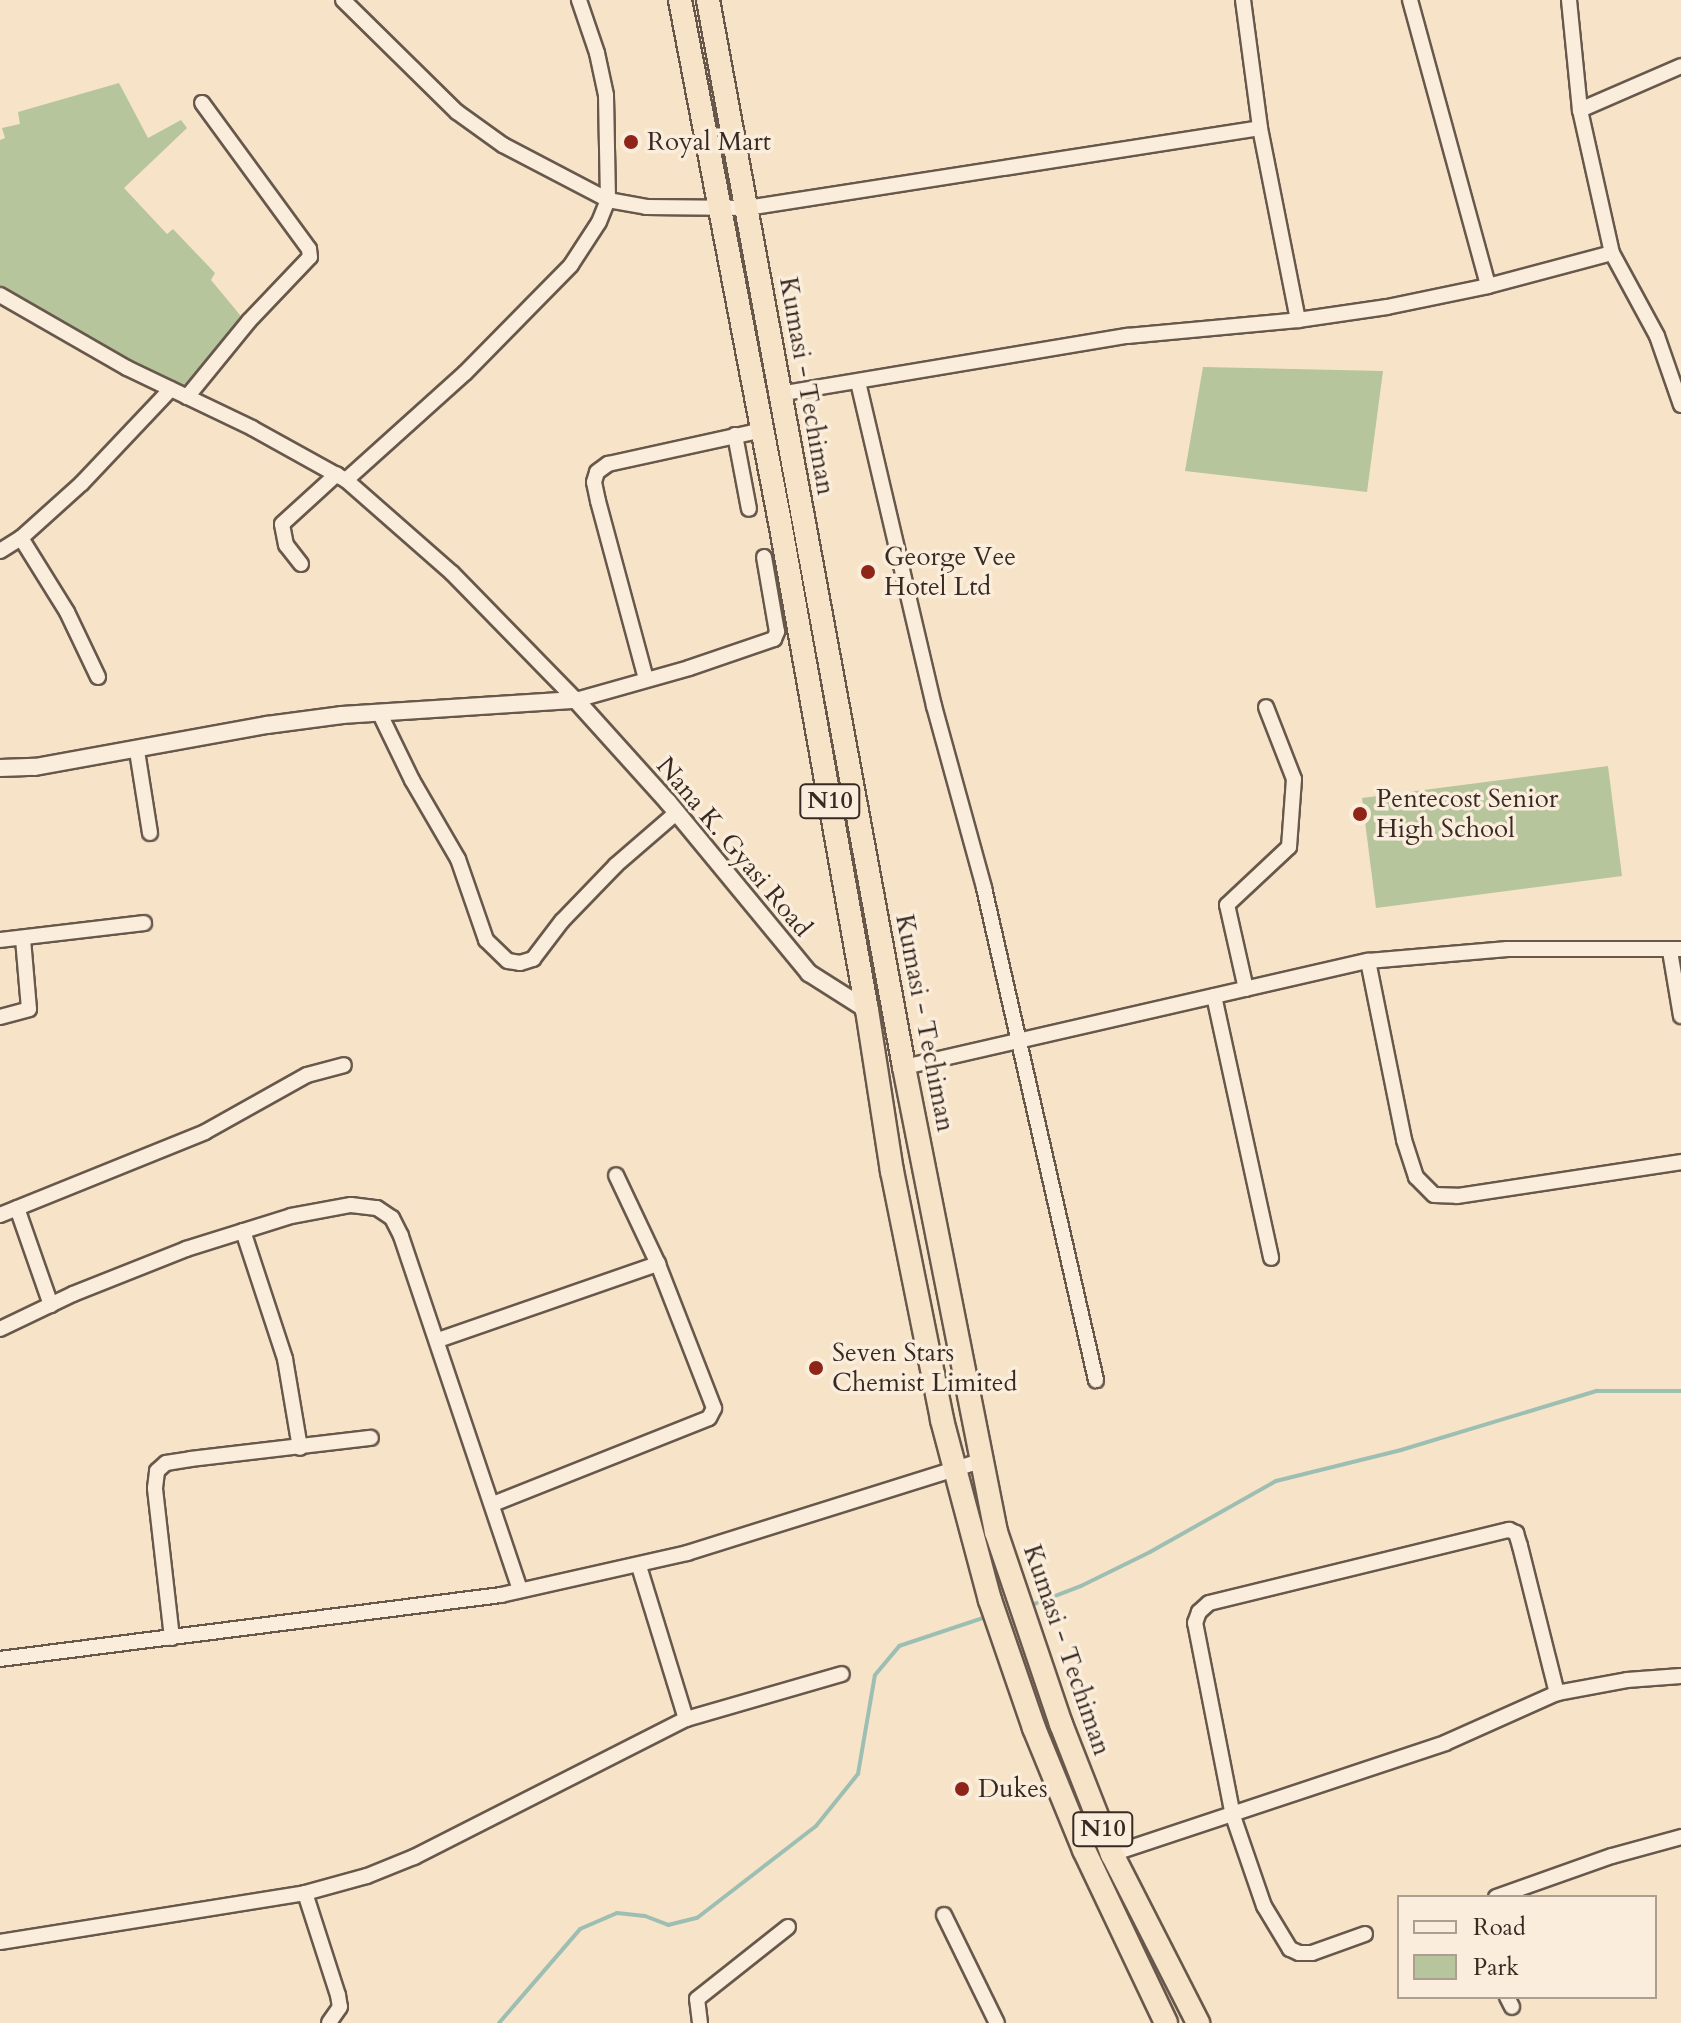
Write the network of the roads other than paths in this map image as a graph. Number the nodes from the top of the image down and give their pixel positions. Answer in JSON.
{"nodes":[{"id":1,"x":343,"y":0,"type":"edge"},
{"id":2,"x":579,"y":0,"type":"edge"},
{"id":3,"x":680,"y":0,"type":"edge"},
{"id":4,"x":708,"y":0,"type":"edge"},
{"id":5,"x":1243,"y":0,"type":"edge"},
{"id":6,"x":1410,"y":0,"type":"edge"},
{"id":7,"x":1569,"y":0,"type":"edge"},
{"id":8,"x":1681,"y":66,"type":"edge"},
{"id":9,"x":202,"y":103,"type":"dead end"},
{"id":10,"x":1580,"y":110,"type":"junction"},
{"id":11,"x":1260,"y":128,"type":"junction"},
{"id":12,"x":608,"y":200,"type":"junction"},
{"id":13,"x":747,"y":208,"type":"junction"},
{"id":14,"x":721,"y":210,"type":"junction"},
{"id":15,"x":1612,"y":253,"type":"junction"},
{"id":16,"x":1488,"y":286,"type":"junction"},
{"id":17,"x":0,"y":295,"type":"edge"},
{"id":18,"x":1298,"y":320,"type":"junction"},
{"id":19,"x":858,"y":382,"type":"junction"},
{"id":20,"x":171,"y":389,"type":"junction"},
{"id":21,"x":779,"y":394,"type":"junction"},
{"id":22,"x":187,"y":397,"type":"junction"},
{"id":23,"x":1681,"y":405,"type":"edge"},
{"id":24,"x":762,"y":430,"type":"junction"},
{"id":25,"x":735,"y":435,"type":"junction"},
{"id":26,"x":342,"y":477,"type":"junction"},
{"id":27,"x":749,"y":509,"type":"dead end"},
{"id":28,"x":21,"y":538,"type":"junction"},
{"id":29,"x":0,"y":551,"type":"edge"},
{"id":30,"x":764,"y":557,"type":"dead end"},
{"id":31,"x":301,"y":564,"type":"dead end"},
{"id":32,"x":98,"y":677,"type":"dead end"},
{"id":33,"x":646,"y":679,"type":"junction"},
{"id":34,"x":576,"y":700,"type":"junction"},
{"id":35,"x":1266,"y":707,"type":"dead end"},
{"id":36,"x":379,"y":712,"type":"junction"},
{"id":37,"x":137,"y":751,"type":"junction"},
{"id":38,"x":0,"y":768,"type":"edge"},
{"id":39,"x":676,"y":813,"type":"junction"},
{"id":40,"x":150,"y":833,"type":"dead end"},
{"id":41,"x":144,"y":923,"type":"dead end"},
{"id":42,"x":23,"y":939,"type":"junction"},
{"id":43,"x":0,"y":940,"type":"edge"},
{"id":44,"x":1676,"y":950,"type":"edge"},
{"id":45,"x":1368,"y":961,"type":"junction"},
{"id":46,"x":1246,"y":989,"type":"junction"},
{"id":47,"x":1214,"y":996,"type":"junction"},
{"id":48,"x":867,"y":1010,"type":"junction"},
{"id":49,"x":1681,"y":1016,"type":"edge"},
{"id":50,"x":0,"y":1017,"type":"edge"},
{"id":51,"x":1016,"y":1040,"type":"junction"},
{"id":52,"x":344,"y":1065,"type":"dead end"},
{"id":53,"x":904,"y":1067,"type":"junction"},
{"id":54,"x":1681,"y":1162,"type":"edge"},
{"id":55,"x":616,"y":1175,"type":"dead end"},
{"id":56,"x":17,"y":1208,"type":"junction"},
{"id":57,"x":0,"y":1215,"type":"edge"},
{"id":58,"x":243,"y":1231,"type":"junction"},
{"id":59,"x":1271,"y":1258,"type":"dead end"},
{"id":60,"x":658,"y":1264,"type":"junction"},
{"id":61,"x":51,"y":1305,"type":"junction"},
{"id":62,"x":0,"y":1329,"type":"edge"},
{"id":63,"x":438,"y":1340,"type":"junction"},
{"id":64,"x":1096,"y":1380,"type":"dead end"},
{"id":65,"x":371,"y":1438,"type":"dead end"},
{"id":66,"x":300,"y":1448,"type":"junction"},
{"id":67,"x":981,"y":1461,"type":"junction"},
{"id":68,"x":954,"y":1467,"type":"junction"},
{"id":69,"x":493,"y":1504,"type":"junction"},
{"id":70,"x":639,"y":1566,"type":"junction"},
{"id":71,"x":520,"y":1590,"type":"junction"},
{"id":72,"x":172,"y":1638,"type":"junction"},
{"id":73,"x":0,"y":1659,"type":"edge"},
{"id":74,"x":842,"y":1674,"type":"dead end"},
{"id":75,"x":1681,"y":1676,"type":"edge"},
{"id":76,"x":1557,"y":1693,"type":"junction"},
{"id":77,"x":686,"y":1719,"type":"junction"},
{"id":78,"x":1233,"y":1816,"type":"junction"},
{"id":79,"x":1681,"y":1837,"type":"edge"},
{"id":80,"x":1112,"y":1854,"type":"junction"},
{"id":81,"x":305,"y":1893,"type":"junction"},
{"id":82,"x":1502,"y":1895,"type":"edge"},
{"id":83,"x":944,"y":1915,"type":"dead end"},
{"id":84,"x":788,"y":1927,"type":"dead end"},
{"id":85,"x":1365,"y":1934,"type":"dead end"},
{"id":86,"x":0,"y":1942,"type":"edge"},
{"id":87,"x":329,"y":2023,"type":"edge"},
{"id":88,"x":700,"y":2023,"type":"edge"},
{"id":89,"x":997,"y":2023,"type":"edge"},
{"id":90,"x":1166,"y":2023,"type":"edge"},
{"id":91,"x":1198,"y":2023,"type":"edge"}],
"edges":[{"from":1,"to":12,"type":"street"},
{"from":2,"to":12,"type":"street"},
{"from":3,"to":14,"type":"highway","number":"N10"},
{"from":4,"to":13,"type":"highway","name":"Kumasi - Techiman","number":"N10"},
{"from":5,"to":11,"type":"street"},
{"from":6,"to":16,"type":"street"},
{"from":7,"to":10,"type":"street"},
{"from":8,"to":10,"type":"street"},
{"from":9,"to":22,"type":"street"},
{"from":10,"to":15,"type":"street"},
{"from":11,"to":13,"type":"street"},
{"from":11,"to":18,"type":"street"},
{"from":12,"to":14,"type":"street"},
{"from":12,"to":26,"type":"street"},
{"from":13,"to":14,"type":"street"},
{"from":13,"to":21,"type":"highway","name":"Kumasi - Techiman","number":"N10"},
{"from":14,"to":24,"type":"highway","number":"N10"},
{"from":15,"to":16,"type":"street"},
{"from":15,"to":23,"type":"street"},
{"from":16,"to":18,"type":"street"},
{"from":17,"to":20,"type":"street"},
{"from":18,"to":19,"type":"street"},
{"from":19,"to":21,"type":"street"},
{"from":19,"to":51,"type":"street"},
{"from":20,"to":22,"type":"street"},
{"from":20,"to":28,"type":"street"},
{"from":21,"to":53,"type":"highway","name":"Kumasi - Techiman","number":"N10"},
{"from":22,"to":26,"type":"street"},
{"from":24,"to":25,"type":"street"},
{"from":24,"to":48,"type":"highway","number":"N10"},
{"from":25,"to":27,"type":"street"},
{"from":25,"to":33,"type":"street"},
{"from":26,"to":31,"type":"street"},
{"from":26,"to":34,"type":"street"},
{"from":28,"to":29,"type":"street"},
{"from":28,"to":32,"type":"street"},
{"from":30,"to":33,"type":"street"},
{"from":33,"to":34,"type":"street"},
{"from":34,"to":36,"type":"street"},
{"from":34,"to":39,"type":"street","name":"Nana K. Gyasi Road"},
{"from":35,"to":46,"type":"street"},
{"from":36,"to":37,"type":"street"},
{"from":36,"to":39,"type":"street"},
{"from":37,"to":38,"type":"street"},
{"from":37,"to":40,"type":"street"},
{"from":39,"to":48,"type":"street","name":"Nana K. Gyasi Road"},
{"from":41,"to":42,"type":"street"},
{"from":42,"to":43,"type":"street"},
{"from":42,"to":50,"type":"street"},
{"from":44,"to":45,"type":"street"},
{"from":44,"to":49,"type":"street"},
{"from":45,"to":46,"type":"street"},
{"from":45,"to":54,"type":"street"},
{"from":46,"to":47,"type":"street"},
{"from":47,"to":51,"type":"street"},
{"from":47,"to":59,"type":"street"},
{"from":48,"to":68,"type":"highway","number":"N10"},
{"from":51,"to":53,"type":"street"},
{"from":51,"to":64,"type":"street"},
{"from":52,"to":56,"type":"street"},
{"from":53,"to":67,"type":"highway","name":"Kumasi - Techiman","number":"N10"},
{"from":55,"to":60,"type":"street"},
{"from":56,"to":57,"type":"street"},
{"from":56,"to":61,"type":"street"},
{"from":58,"to":61,"type":"street"},
{"from":58,"to":63,"type":"street"},
{"from":58,"to":66,"type":"street"},
{"from":60,"to":63,"type":"street"},
{"from":60,"to":69,"type":"street"},
{"from":61,"to":62,"type":"street"},
{"from":63,"to":69,"type":"street"},
{"from":65,"to":66,"type":"street"},
{"from":66,"to":72,"type":"street"},
{"from":67,"to":68,"type":"street"},
{"from":67,"to":80,"type":"highway","name":"Kumasi - Techiman","number":"N10"},
{"from":68,"to":70,"type":"street"},
{"from":68,"to":90,"type":"highway","number":"N10"},
{"from":69,"to":71,"type":"street"},
{"from":70,"to":71,"type":"street"},
{"from":70,"to":77,"type":"street"},
{"from":71,"to":72,"type":"street"},
{"from":72,"to":73,"type":"street"},
{"from":74,"to":77,"type":"street"},
{"from":75,"to":76,"type":"street"},
{"from":76,"to":78,"type":"street"},
{"from":76,"to":78,"type":"street"},
{"from":77,"to":81,"type":"street"},
{"from":78,"to":80,"type":"street"},
{"from":78,"to":85,"type":"street"},
{"from":79,"to":82,"type":"street"},
{"from":80,"to":91,"type":"highway","name":"Kumasi - Techiman","number":"N10"},
{"from":81,"to":86,"type":"street"},
{"from":81,"to":87,"type":"street"},
{"from":83,"to":89,"type":"street"},
{"from":84,"to":88,"type":"street"}]}
